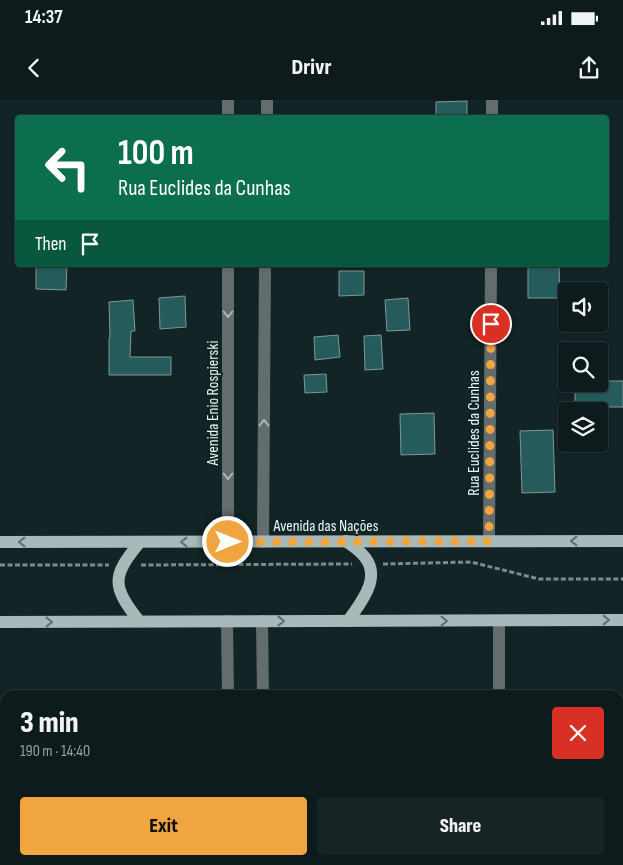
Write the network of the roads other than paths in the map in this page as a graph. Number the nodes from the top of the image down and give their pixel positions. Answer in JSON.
{"nodes":[{"id":1,"x":228,"y":100,"type":"edge"},
{"id":2,"x":267,"y":100,"type":"edge"},
{"id":3,"x":492,"y":100,"type":"edge"},
{"id":4,"x":228,"y":115,"type":"edge"},
{"id":5,"x":267,"y":115,"type":"edge"},
{"id":6,"x":492,"y":115,"type":"edge"},
{"id":7,"x":228,"y":267,"type":"edge"},
{"id":8,"x":265,"y":267,"type":"edge"},
{"id":9,"x":491,"y":267,"type":"edge"},
{"id":10,"x":489,"y":541,"type":"junction"},
{"id":11,"x":623,"y":541,"type":"edge"},
{"id":12,"x":0,"y":542,"type":"edge"},
{"id":13,"x":140,"y":542,"type":"junction"},
{"id":14,"x":228,"y":542,"type":"junction"},
{"id":15,"x":263,"y":542,"type":"junction"},
{"id":16,"x":346,"y":542,"type":"junction"},
{"id":17,"x":623,"y":620,"type":"edge"},
{"id":18,"x":227,"y":621,"type":"junction"},
{"id":19,"x":262,"y":621,"type":"junction"},
{"id":20,"x":348,"y":621,"type":"junction"},
{"id":21,"x":499,"y":621,"type":"junction"},
{"id":22,"x":0,"y":622,"type":"edge"},
{"id":23,"x":139,"y":622,"type":"junction"},
{"id":24,"x":228,"y":690,"type":"edge"},
{"id":25,"x":263,"y":690,"type":"edge"},
{"id":26,"x":499,"y":690,"type":"edge"}],
"edges":[{"from":1,"to":4,"type":"street"},
{"from":2,"to":5,"type":"street"},
{"from":3,"to":6,"type":"street"},
{"from":7,"to":14,"type":"street","name":"Avenida Enio Rospierski","one_way":true},
{"from":15,"to":8,"type":"street","one_way":true},
{"from":9,"to":10,"type":"street","name":"Rua Euclides da Cunhas"},
{"from":11,"to":10,"type":"main road","name":"Avenida das Nações","one_way":true},
{"from":10,"to":16,"type":"main road","name":"Avenida das Nações"},
{"from":13,"to":12,"type":"main road","name":"Avenida das Nações","one_way":true},
{"from":14,"to":13,"type":"main road","name":"Avenida das Nações","one_way":true},
{"from":13,"to":23,"type":"main road"},
{"from":14,"to":15,"type":"main road","name":"Avenida das Nações"},
{"from":15,"to":16,"type":"main road","name":"Avenida das Nações"},
{"from":16,"to":20,"type":"main road"},
{"from":21,"to":17,"type":"main road","one_way":true},
{"from":18,"to":19,"type":"main road"},
{"from":18,"to":23,"type":"main road"},
{"from":18,"to":24,"type":"street"},
{"from":19,"to":20,"type":"main road","one_way":true},
{"from":19,"to":25,"type":"street"},
{"from":20,"to":21,"type":"main road","one_way":true},
{"from":21,"to":26,"type":"street"},
{"from":22,"to":23,"type":"main road","one_way":true}]}
